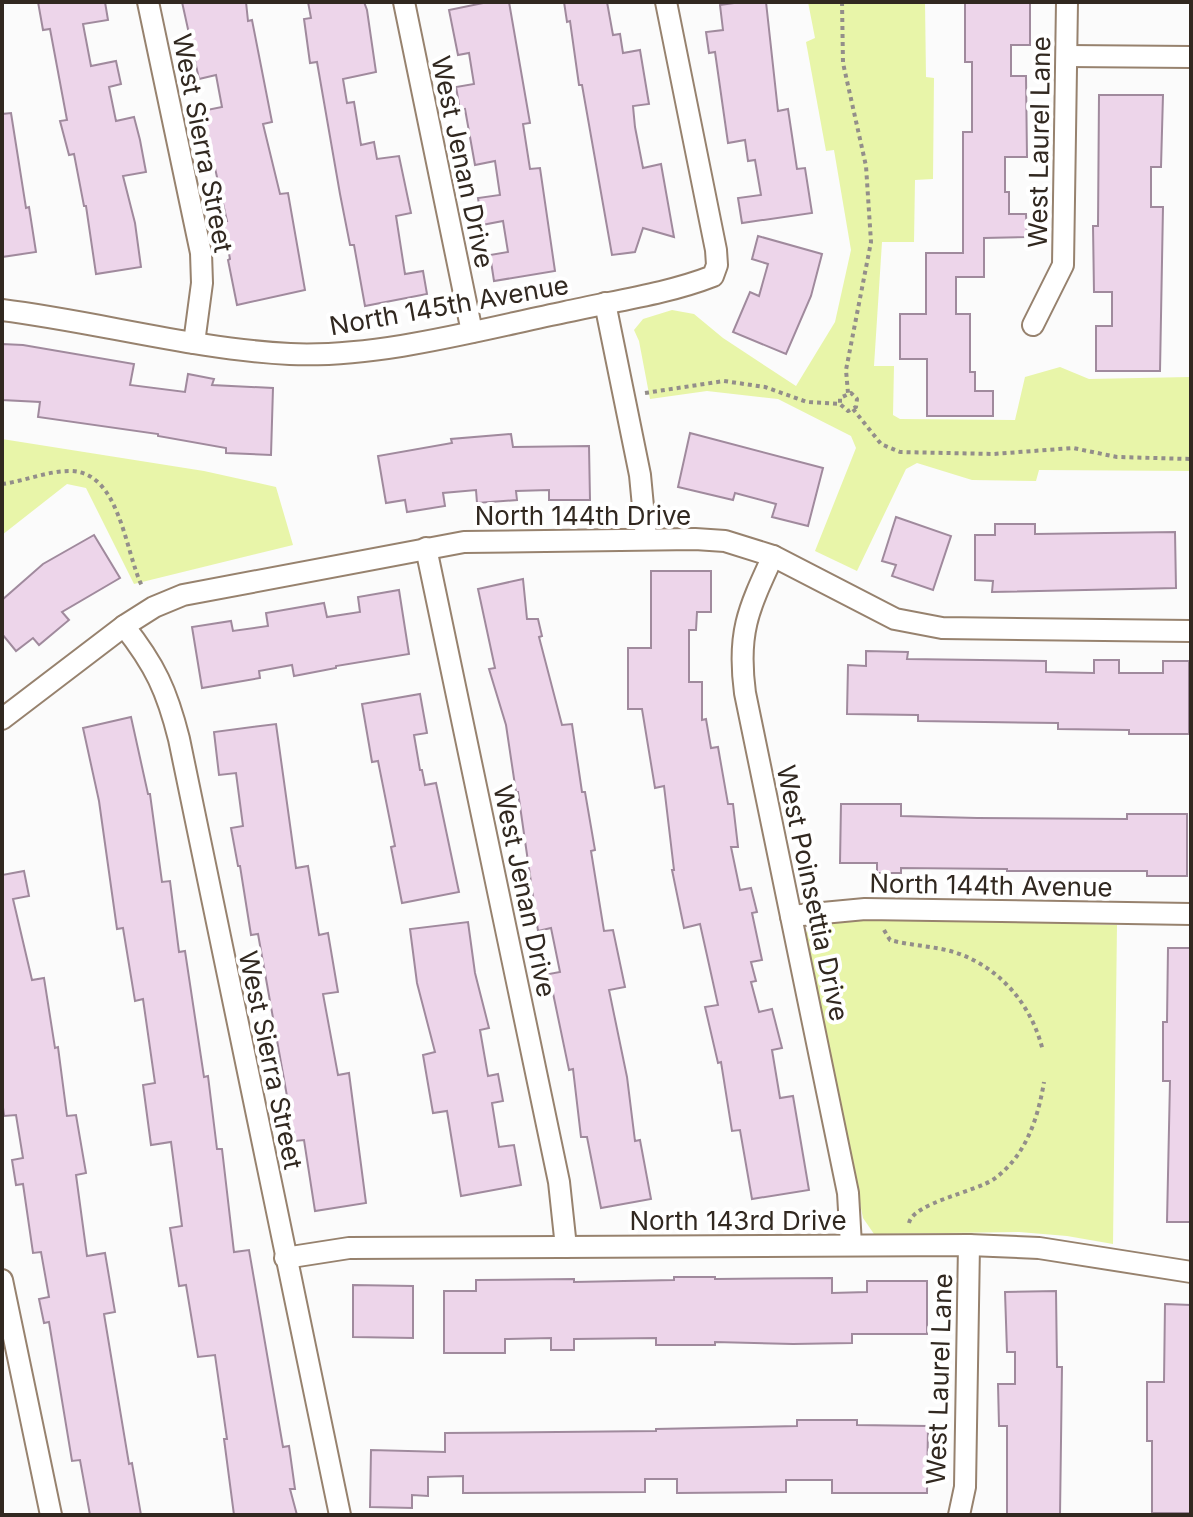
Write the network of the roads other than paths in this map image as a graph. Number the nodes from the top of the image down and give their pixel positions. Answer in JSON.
{"nodes":[{"id":1,"x":148,"y":2,"type":"edge"},
{"id":2,"x":404,"y":2,"type":"edge"},
{"id":3,"x":666,"y":2,"type":"edge"},
{"id":4,"x":1067,"y":2,"type":"edge"},
{"id":5,"x":1067,"y":56,"type":"junction"},
{"id":6,"x":1191,"y":57,"type":"edge"},
{"id":7,"x":605,"y":303,"type":"junction"},
{"id":8,"x":2,"y":310,"type":"edge"},
{"id":9,"x":1033,"y":325,"type":"dead end"},
{"id":10,"x":472,"y":332,"type":"junction"},
{"id":11,"x":194,"y":343,"type":"junction"},
{"id":12,"x":646,"y":538,"type":"junction"},
{"id":13,"x":426,"y":548,"type":"junction"},
{"id":14,"x":773,"y":556,"type":"junction"},
{"id":15,"x":124,"y":626,"type":"junction"},
{"id":16,"x":1191,"y":631,"type":"edge"},
{"id":17,"x":2,"y":719,"type":"edge"},
{"id":18,"x":1191,"y":914,"type":"edge"},
{"id":19,"x":791,"y":916,"type":"junction"},
{"id":20,"x":851,"y":1245,"type":"junction"},
{"id":21,"x":969,"y":1245,"type":"junction"},
{"id":22,"x":566,"y":1247,"type":"junction"},
{"id":23,"x":285,"y":1258,"type":"junction"},
{"id":24,"x":1191,"y":1272,"type":"edge"},
{"id":25,"x":2,"y":1280,"type":"edge"},
{"id":26,"x":51,"y":1515,"type":"edge"},
{"id":27,"x":340,"y":1515,"type":"edge"},
{"id":28,"x":959,"y":1515,"type":"edge"}],
"edges":[{"from":1,"to":11,"type":"street","name":"West Sierra Street"},
{"from":2,"to":10,"type":"street","name":"West Jenan Drive"},
{"from":3,"to":7,"type":"street","name":"North 145th Avenue"},
{"from":4,"to":5,"type":"street","name":"West Laurel Lane"},
{"from":5,"to":6,"type":"street"},
{"from":5,"to":9,"type":"street","name":"West Laurel Lane"},
{"from":7,"to":10,"type":"street","name":"North 145th Avenue"},
{"from":7,"to":12,"type":"street"},
{"from":8,"to":11,"type":"street","name":"North 145th Avenue"},
{"from":10,"to":11,"type":"street","name":"North 145th Avenue"},
{"from":12,"to":13,"type":"street","name":"North 144th Drive"},
{"from":12,"to":14,"type":"street","name":"North 144th Drive"},
{"from":13,"to":15,"type":"street","name":"North 144th Drive"},
{"from":13,"to":22,"type":"street","name":"West Jenan Drive"},
{"from":14,"to":16,"type":"street","name":"North 144th Drive"},
{"from":14,"to":19,"type":"street","name":"West Poinsettia Drive"},
{"from":15,"to":17,"type":"street","name":"North 144th Drive"},
{"from":15,"to":23,"type":"street","name":"West Sierra Street"},
{"from":18,"to":19,"type":"street","name":"North 144th Avenue"},
{"from":19,"to":20,"type":"street","name":"West Poinsettia Drive"},
{"from":20,"to":21,"type":"street","name":"North 143rd Drive"},
{"from":20,"to":22,"type":"street","name":"North 143rd Drive"},
{"from":21,"to":24,"type":"street","name":"North 143rd Drive"},
{"from":21,"to":28,"type":"street","name":"West Laurel Lane"},
{"from":22,"to":23,"type":"street","name":"North 143rd Drive"},
{"from":23,"to":27,"type":"street","name":"West Sierra Street"},
{"from":25,"to":26,"type":"street"}]}
